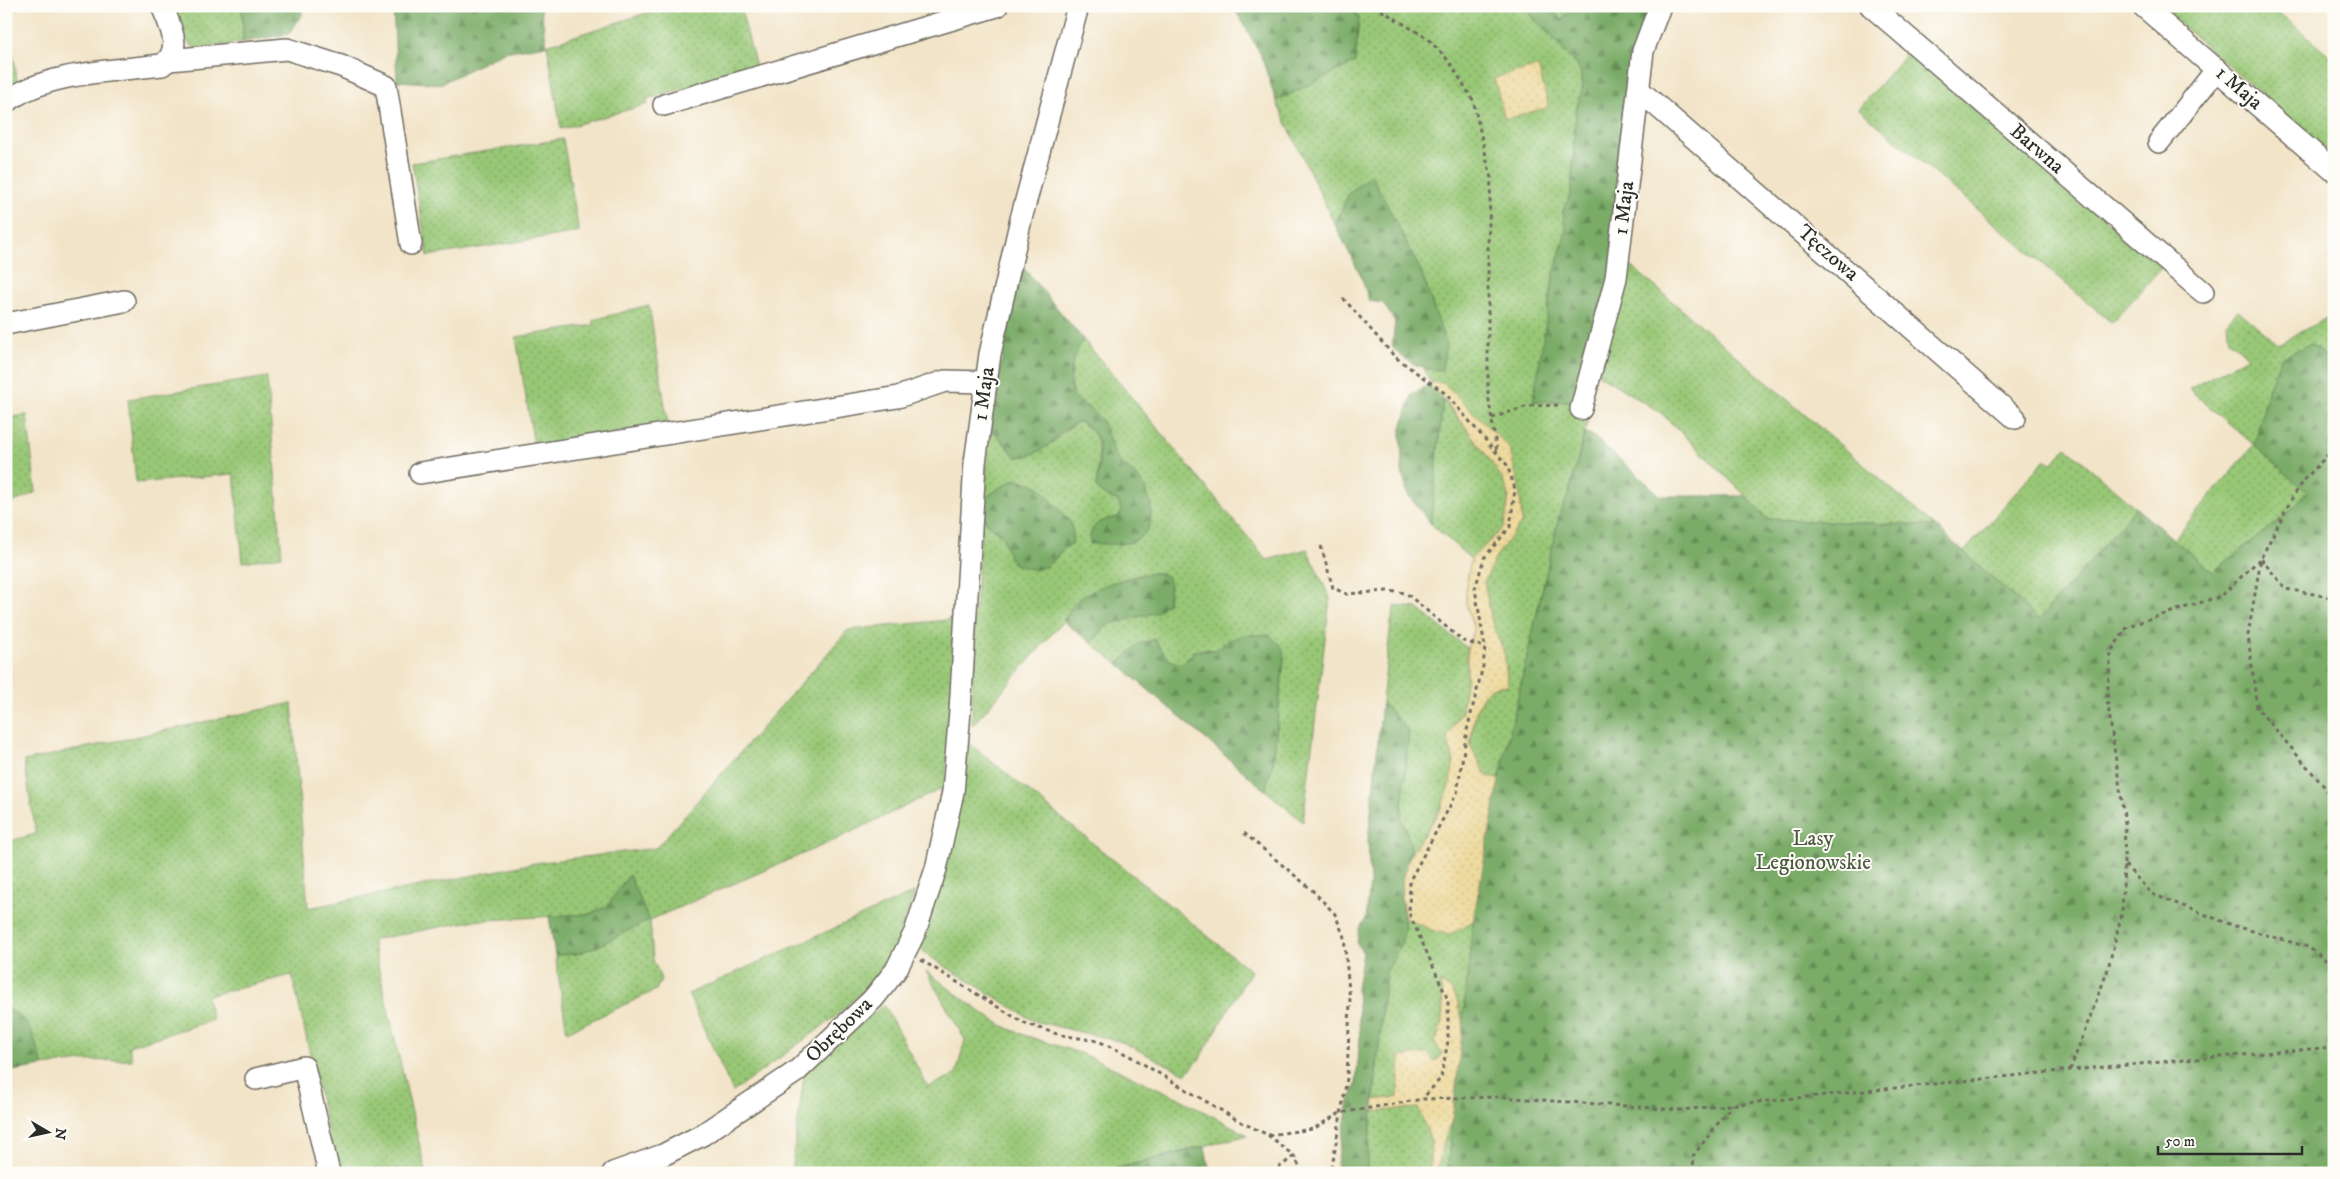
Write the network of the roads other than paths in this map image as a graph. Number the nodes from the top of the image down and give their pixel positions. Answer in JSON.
{"nodes":[{"id":1,"x":162,"y":6,"type":"edge"},
{"id":2,"x":997,"y":6,"type":"edge"},
{"id":3,"x":1078,"y":6,"type":"edge"},
{"id":4,"x":1660,"y":6,"type":"edge"},
{"id":5,"x":1871,"y":6,"type":"edge"},
{"id":6,"x":2143,"y":6,"type":"edge"},
{"id":7,"x":169,"y":60,"type":"junction"},
{"id":8,"x":2217,"y":69,"type":"junction"},
{"id":9,"x":1639,"y":90,"type":"junction"},
{"id":10,"x":6,"y":102,"type":"edge"},
{"id":11,"x":664,"y":105,"type":"dead end"},
{"id":12,"x":2159,"y":142,"type":"dead end"},
{"id":13,"x":2334,"y":171,"type":"edge"},
{"id":14,"x":411,"y":244,"type":"dead end"},
{"id":15,"x":2203,"y":292,"type":"dead end"},
{"id":16,"x":124,"y":301,"type":"dead end"},
{"id":17,"x":6,"y":324,"type":"edge"},
{"id":18,"x":986,"y":382,"type":"junction"},
{"id":19,"x":1581,"y":409,"type":"road end"},
{"id":20,"x":2015,"y":418,"type":"dead end"},
{"id":21,"x":420,"y":473,"type":"dead end"},
{"id":22,"x":953,"y":792,"type":"joint"},
{"id":23,"x":256,"y":1079,"type":"dead end"},
{"id":24,"x":329,"y":1173,"type":"edge"},
{"id":25,"x":613,"y":1173,"type":"edge"}],
"edges":[{"from":1,"to":7,"type":"street"},
{"from":2,"to":11,"type":"street"},
{"from":3,"to":18,"type":"street","name":"1 Maja"},
{"from":4,"to":9,"type":"street","name":"1 Maja"},
{"from":5,"to":15,"type":"street","name":"Barwna"},
{"from":6,"to":8,"type":"street","name":"1 Maja"},
{"from":7,"to":10,"type":"street"},
{"from":7,"to":14,"type":"street"},
{"from":8,"to":12,"type":"street"},
{"from":8,"to":13,"type":"street","name":"1 Maja"},
{"from":9,"to":19,"type":"street","name":"1 Maja"},
{"from":9,"to":20,"type":"street","name":"Tęczowa"},
{"from":16,"to":17,"type":"street"},
{"from":18,"to":21,"type":"street"},
{"from":18,"to":22,"type":"street","name":"1 Maja"},
{"from":22,"to":25,"type":"street","name":"Obrębowa"},
{"from":23,"to":24,"type":"street"}]}
